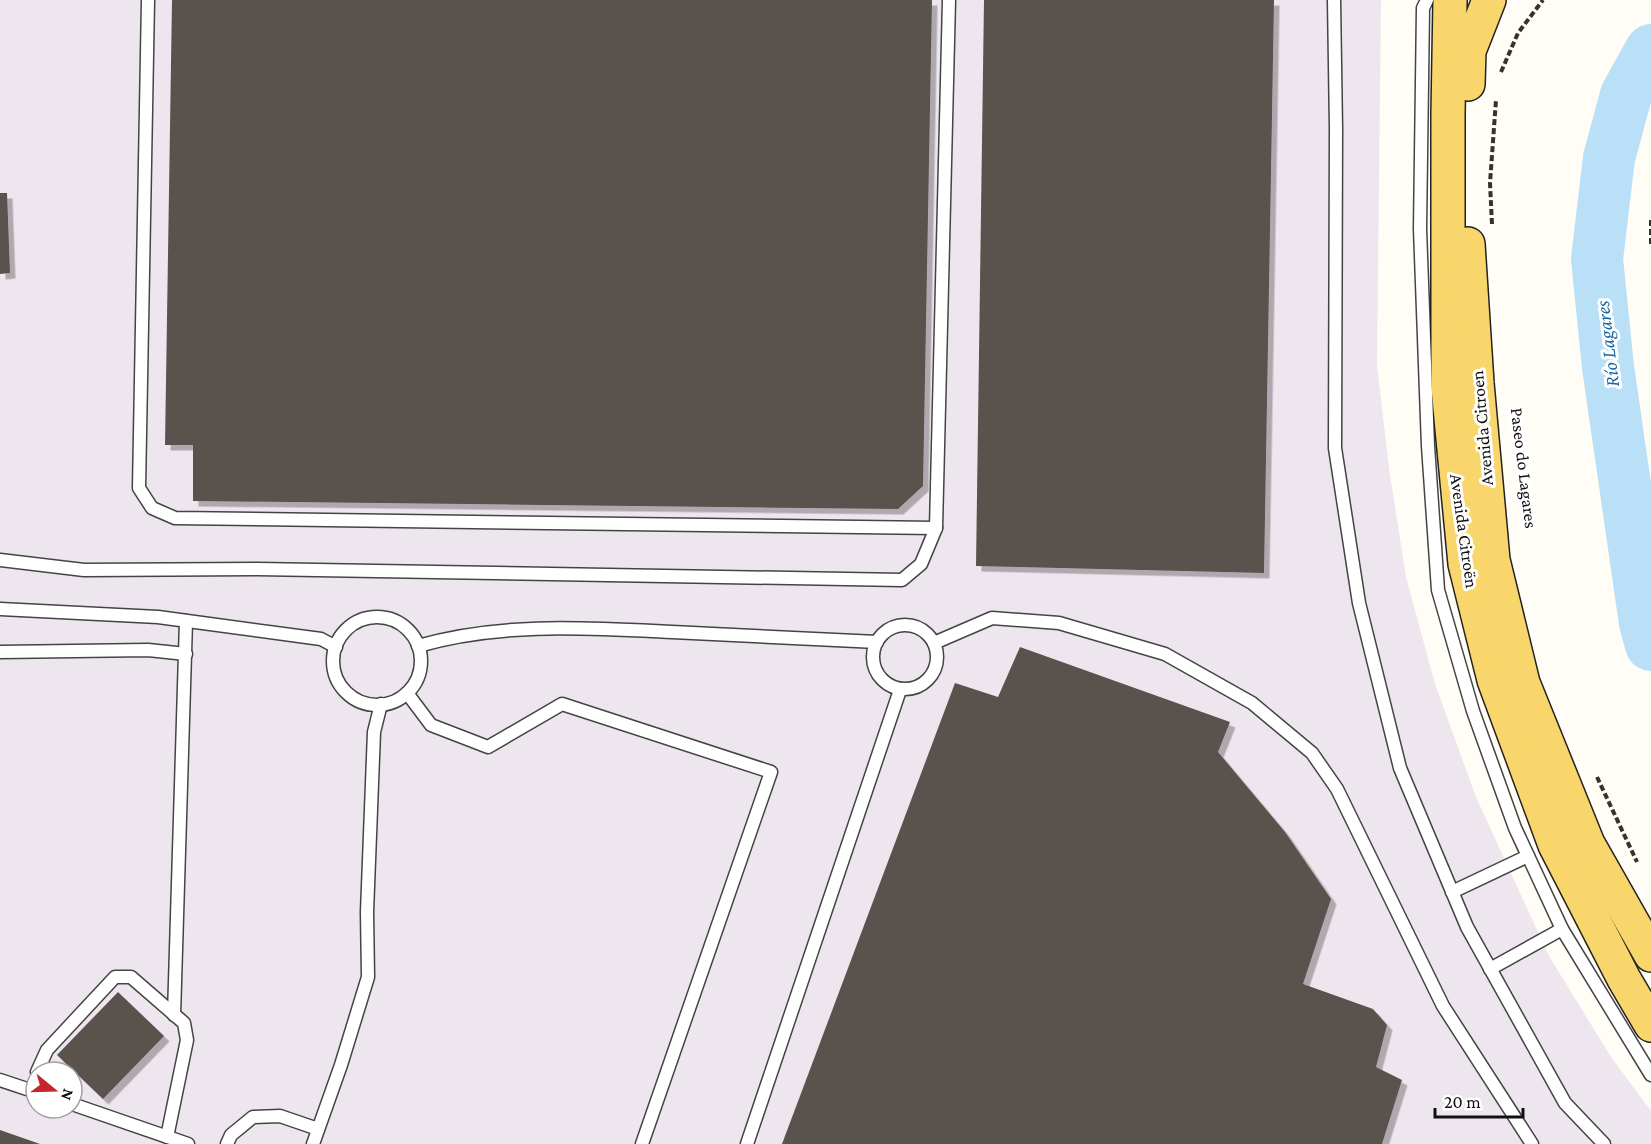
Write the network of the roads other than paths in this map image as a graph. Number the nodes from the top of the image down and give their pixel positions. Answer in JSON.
{"nodes":[{"id":1,"x":148,"y":0,"type":"edge"},
{"id":2,"x":949,"y":0,"type":"edge"},
{"id":3,"x":1334,"y":0,"type":"edge"},
{"id":4,"x":1427,"y":0,"type":"edge"},
{"id":5,"x":1450,"y":0,"type":"edge"},
{"id":6,"x":1489,"y":0,"type":"edge"},
{"id":7,"x":936,"y":528,"type":"junction"},
{"id":8,"x":0,"y":560,"type":"edge"},
{"id":9,"x":0,"y":609,"type":"edge"},
{"id":10,"x":186,"y":621,"type":"junction"},
{"id":11,"x":876,"y":642,"type":"junction"},
{"id":12,"x":934,"y":643,"type":"junction"},
{"id":13,"x":418,"y":646,"type":"junction"},
{"id":14,"x":336,"y":647,"type":"junction"},
{"id":15,"x":0,"y":652,"type":"edge"},
{"id":16,"x":186,"y":654,"type":"junction"},
{"id":17,"x":900,"y":690,"type":"junction"},
{"id":18,"x":407,"y":693,"type":"junction"},
{"id":19,"x":381,"y":704,"type":"junction"},
{"id":20,"x":1527,"y":856,"type":"junction"},
{"id":21,"x":1452,"y":892,"type":"junction"},
{"id":22,"x":1562,"y":929,"type":"junction"},
{"id":23,"x":1651,"y":955,"type":"edge"},
{"id":24,"x":1490,"y":969,"type":"junction"},
{"id":25,"x":174,"y":1015,"type":"junction"},
{"id":26,"x":1651,"y":1025,"type":"edge"},
{"id":27,"x":42,"y":1060,"type":"edge"},
{"id":28,"x":1651,"y":1075,"type":"edge"},
{"id":29,"x":0,"y":1080,"type":"edge"},
{"id":30,"x":24,"y":1088,"type":"edge"},
{"id":31,"x":84,"y":1108,"type":"edge"},
{"id":32,"x":318,"y":1129,"type":"junction"},
{"id":33,"x":167,"y":1137,"type":"junction"},
{"id":34,"x":188,"y":1144,"type":"edge"},
{"id":35,"x":227,"y":1144,"type":"edge"},
{"id":36,"x":313,"y":1144,"type":"edge"},
{"id":37,"x":642,"y":1144,"type":"edge"},
{"id":38,"x":747,"y":1144,"type":"edge"},
{"id":39,"x":1532,"y":1144,"type":"edge"},
{"id":40,"x":1604,"y":1144,"type":"edge"}],
"edges":[{"from":1,"to":7,"type":"lane"},
{"from":2,"to":7,"type":"lane"},
{"from":3,"to":21,"type":"lane"},
{"from":4,"to":20,"type":"lane"},
{"from":5,"to":26,"type":"main road","name":"Avenida Citroën"},
{"from":6,"to":23,"type":"main road","name":"Avenida Citroen"},
{"from":7,"to":8,"type":"lane"},
{"from":9,"to":10,"type":"lane"},
{"from":10,"to":14,"type":"lane"},
{"from":10,"to":16,"type":"lane"},
{"from":11,"to":12,"type":"lane"},
{"from":11,"to":13,"type":"lane"},
{"from":11,"to":17,"type":"lane"},
{"from":12,"to":17,"type":"lane"},
{"from":12,"to":39,"type":"lane"},
{"from":13,"to":14,"type":"lane"},
{"from":13,"to":18,"type":"lane"},
{"from":14,"to":19,"type":"lane"},
{"from":15,"to":16,"type":"lane"},
{"from":16,"to":25,"type":"lane"},
{"from":17,"to":38,"type":"lane"},
{"from":18,"to":19,"type":"lane"},
{"from":18,"to":37,"type":"lane"},
{"from":19,"to":32,"type":"lane"},
{"from":20,"to":21,"type":"lane"},
{"from":20,"to":22,"type":"lane"},
{"from":21,"to":24,"type":"lane"},
{"from":22,"to":24,"type":"lane"},
{"from":22,"to":28,"type":"lane"},
{"from":24,"to":40,"type":"lane"},
{"from":25,"to":27,"type":"lane"},
{"from":25,"to":33,"type":"lane"},
{"from":29,"to":30,"type":"lane"},
{"from":31,"to":33,"type":"lane"},
{"from":32,"to":35,"type":"lane"},
{"from":32,"to":36,"type":"lane"},
{"from":33,"to":34,"type":"lane"}]}
